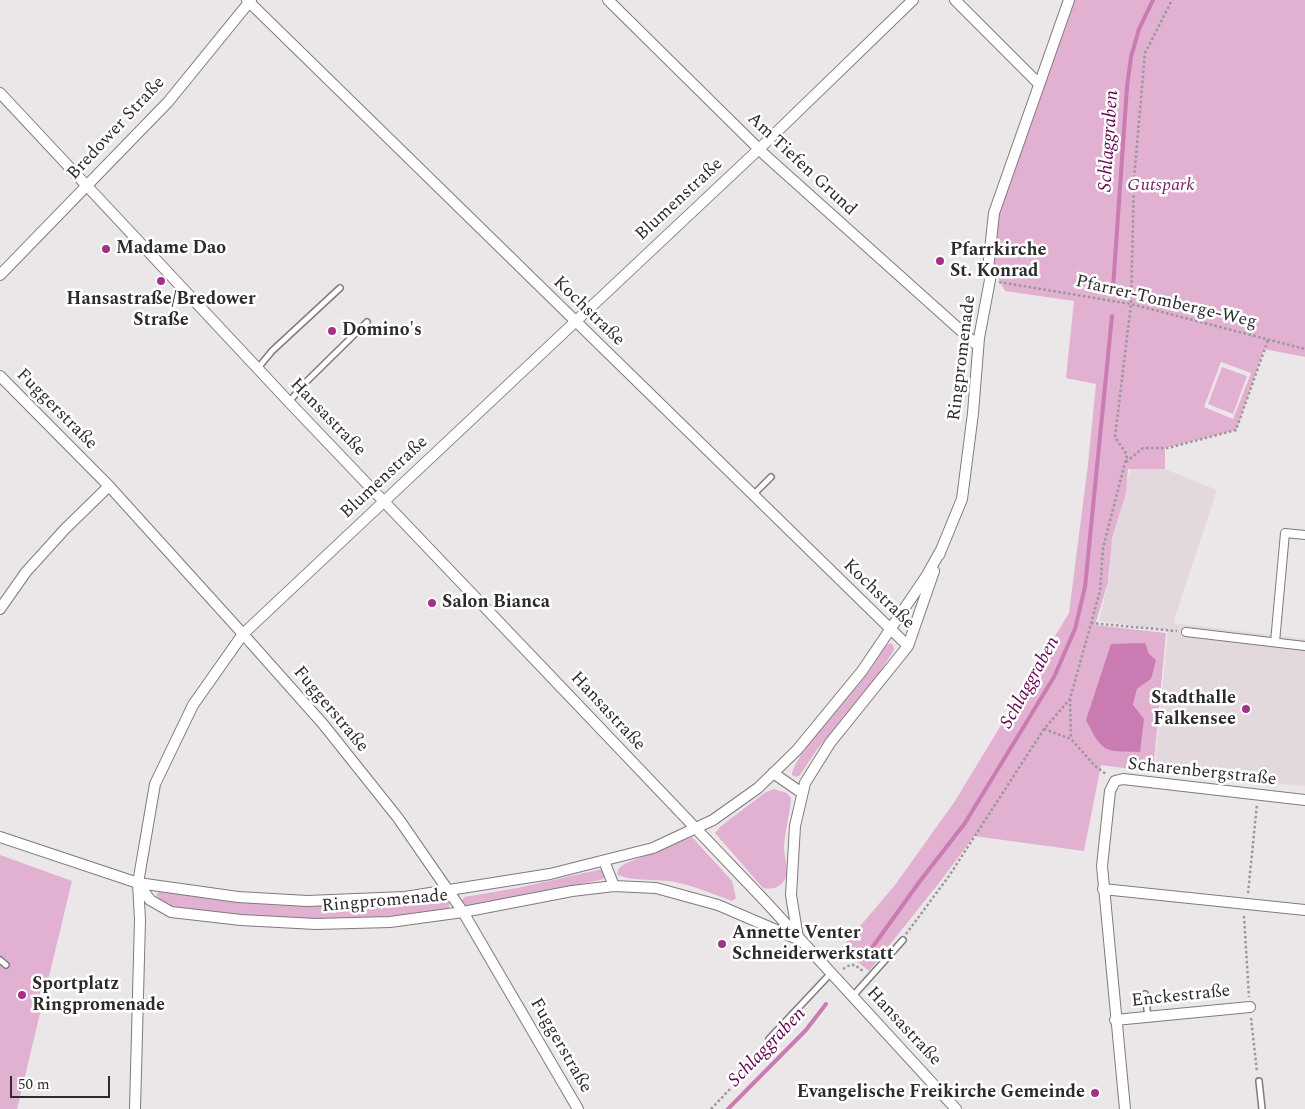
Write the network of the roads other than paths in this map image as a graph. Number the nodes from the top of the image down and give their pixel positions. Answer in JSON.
{"nodes":[{"id":1,"x":608,"y":0,"type":"edge"},
{"id":2,"x":913,"y":0,"type":"edge"},
{"id":3,"x":955,"y":0,"type":"edge"},
{"id":4,"x":1069,"y":0,"type":"edge"},
{"id":5,"x":249,"y":1,"type":"edge"},
{"id":6,"x":1038,"y":84,"type":"junction"},
{"id":7,"x":0,"y":93,"type":"edge"},
{"id":8,"x":758,"y":148,"type":"junction"},
{"id":9,"x":87,"y":186,"type":"junction"},
{"id":10,"x":0,"y":275,"type":"edge"},
{"id":11,"x":340,"y":288,"type":"dead end"},
{"id":12,"x":368,"y":322,"type":"dead end"},
{"id":13,"x":575,"y":322,"type":"junction"},
{"id":14,"x":978,"y":346,"type":"junction"},
{"id":15,"x":258,"y":368,"type":"junction"},
{"id":16,"x":0,"y":376,"type":"edge"},
{"id":17,"x":289,"y":402,"type":"junction"},
{"id":18,"x":771,"y":477,"type":"dead end"},
{"id":19,"x":109,"y":486,"type":"junction"},
{"id":20,"x":753,"y":495,"type":"junction"},
{"id":21,"x":384,"y":501,"type":"junction"},
{"id":22,"x":1305,"y":535,"type":"edge"},
{"id":23,"x":941,"y":550,"type":"junction"},
{"id":24,"x":0,"y":609,"type":"edge"},
{"id":25,"x":890,"y":629,"type":"junction"},
{"id":26,"x":1186,"y":632,"type":"road end"},
{"id":27,"x":243,"y":634,"type":"junction"},
{"id":28,"x":1275,"y":642,"type":"junction"},
{"id":29,"x":908,"y":646,"type":"junction"},
{"id":30,"x":1305,"y":646,"type":"edge"},
{"id":31,"x":773,"y":773,"type":"junction"},
{"id":32,"x":802,"y":793,"type":"junction"},
{"id":33,"x":1305,"y":800,"type":"edge"},
{"id":34,"x":696,"y":829,"type":"junction"},
{"id":35,"x":0,"y":837,"type":"edge"},
{"id":36,"x":604,"y":860,"type":"junction"},
{"id":37,"x":138,"y":884,"type":"junction"},
{"id":38,"x":614,"y":886,"type":"junction"},
{"id":39,"x":1103,"y":889,"type":"junction"},
{"id":40,"x":449,"y":890,"type":"junction"},
{"id":41,"x":1305,"y":910,"type":"edge"},
{"id":42,"x":463,"y":912,"type":"junction"},
{"id":43,"x":798,"y":939,"type":"junction"},
{"id":44,"x":903,"y":940,"type":"road end"},
{"id":45,"x":0,"y":960,"type":"edge"},
{"id":46,"x":6,"y":965,"type":"dead end"},
{"id":47,"x":830,"y":973,"type":"junction"},
{"id":48,"x":1145,"y":994,"type":"dead end"},
{"id":49,"x":853,"y":997,"type":"junction"},
{"id":50,"x":1250,"y":1007,"type":"road end"},
{"id":51,"x":1148,"y":1017,"type":"junction"},
{"id":52,"x":1115,"y":1020,"type":"junction"},
{"id":53,"x":769,"y":1039,"type":"dead end"},
{"id":54,"x":1259,"y":1081,"type":"road end"},
{"id":55,"x":135,"y":1109,"type":"edge"},
{"id":56,"x":578,"y":1109,"type":"edge"},
{"id":57,"x":956,"y":1109,"type":"edge"},
{"id":58,"x":1125,"y":1109,"type":"edge"},
{"id":59,"x":1262,"y":1109,"type":"edge"}],
"edges":[{"from":1,"to":8,"type":"street","name":"Am Tiefen Grund"},
{"from":2,"to":8,"type":"street","name":"Blumenstraße"},
{"from":3,"to":6,"type":"street"},
{"from":4,"to":6,"type":"street","name":"Ringpromenade"},
{"from":5,"to":9,"type":"street","name":"Bredower Straße"},
{"from":5,"to":13,"type":"street","name":"Kochstraße"},
{"from":6,"to":14,"type":"street","name":"Ringpromenade"},
{"from":7,"to":9,"type":"street","name":"Hansastraße"},
{"from":8,"to":13,"type":"street","name":"Blumenstraße"},
{"from":8,"to":14,"type":"street","name":"Am Tiefen Grund"},
{"from":9,"to":10,"type":"street","name":"Bredower Straße"},
{"from":9,"to":15,"type":"street","name":"Hansastraße"},
{"from":11,"to":15,"type":"lane"},
{"from":12,"to":17,"type":"lane"},
{"from":13,"to":20,"type":"street","name":"Kochstraße"},
{"from":13,"to":21,"type":"street","name":"Blumenstraße"},
{"from":14,"to":23,"type":"street","name":"Ringpromenade"},
{"from":15,"to":17,"type":"street","name":"Hansastraße"},
{"from":16,"to":19,"type":"street","name":"Fuggerstraße"},
{"from":17,"to":21,"type":"street","name":"Hansastraße"},
{"from":18,"to":20,"type":"lane"},
{"from":19,"to":24,"type":"street"},
{"from":19,"to":27,"type":"street","name":"Fuggerstraße"},
{"from":20,"to":25,"type":"street","name":"Kochstraße"},
{"from":21,"to":27,"type":"street","name":"Blumenstraße"},
{"from":21,"to":34,"type":"street","name":"Hansastraße"},
{"from":22,"to":28,"type":"street"},
{"from":23,"to":25,"type":"street","name":"Ringpromenade"},
{"from":23,"to":29,"type":"street","name":"Ringpromenade"},
{"from":25,"to":29,"type":"street","name":"Kochstraße"},
{"from":25,"to":31,"type":"street","name":"Ringpromenade"},
{"from":26,"to":28,"type":"street"},
{"from":27,"to":37,"type":"street","name":"Blumenstraße"},
{"from":27,"to":40,"type":"street","name":"Fuggerstraße"},
{"from":28,"to":30,"type":"street"},
{"from":29,"to":32,"type":"street","name":"Ringpromenade"},
{"from":31,"to":32,"type":"street"},
{"from":31,"to":34,"type":"street","name":"Ringpromenade"},
{"from":32,"to":43,"type":"street","name":"Ringpromenade"},
{"from":33,"to":39,"type":"street","name":"Scharenbergstraße"},
{"from":34,"to":36,"type":"street","name":"Ringpromenade"},
{"from":34,"to":43,"type":"street","name":"Hansastraße"},
{"from":35,"to":37,"type":"street","name":"Ringpromenade"},
{"from":36,"to":38,"type":"street"},
{"from":36,"to":40,"type":"street","name":"Ringpromenade"},
{"from":37,"to":40,"type":"street","name":"Ringpromenade"},
{"from":37,"to":42,"type":"street","name":"Ringpromenade"},
{"from":37,"to":55,"type":"street","name":"Blumenstraße"},
{"from":38,"to":42,"type":"street","name":"Ringpromenade"},
{"from":38,"to":43,"type":"street","name":"Ringpromenade"},
{"from":39,"to":41,"type":"street"},
{"from":39,"to":52,"type":"street","name":"Scharenbergstraße"},
{"from":40,"to":42,"type":"street","name":"Fuggerstraße"},
{"from":42,"to":56,"type":"street","name":"Fuggerstraße"},
{"from":43,"to":47,"type":"street","name":"Hansastraße"},
{"from":44,"to":49,"type":"lane"},
{"from":45,"to":46,"type":"lane"},
{"from":47,"to":49,"type":"street","name":"Hansastraße"},
{"from":47,"to":53,"type":"lane"},
{"from":48,"to":51,"type":"lane"},
{"from":49,"to":57,"type":"street","name":"Hansastraße"},
{"from":50,"to":51,"type":"street","name":"Enckestraße"},
{"from":51,"to":52,"type":"street","name":"Enckestraße"},
{"from":52,"to":58,"type":"street","name":"Scharenbergstraße"},
{"from":54,"to":59,"type":"lane"}]}
